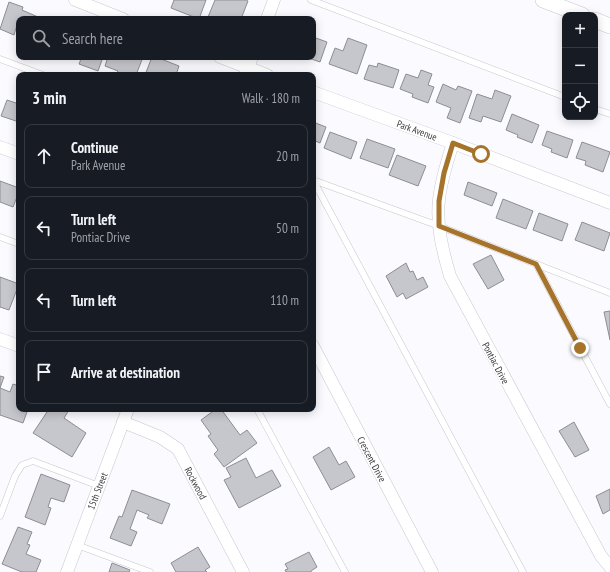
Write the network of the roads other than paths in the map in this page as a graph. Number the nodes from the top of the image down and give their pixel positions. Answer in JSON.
{"nodes":[{"id":1,"x":75,"y":0,"type":"edge"},
{"id":2,"x":274,"y":0,"type":"edge"},
{"id":3,"x":311,"y":0,"type":"edge"},
{"id":4,"x":544,"y":0,"type":"edge"},
{"id":5,"x":574,"y":12,"type":"edge"},
{"id":6,"x":115,"y":16,"type":"edge"},
{"id":7,"x":268,"y":16,"type":"edge"},
{"id":8,"x":598,"y":21,"type":"edge"},
{"id":9,"x":610,"y":26,"type":"edge"},
{"id":10,"x":0,"y":59,"type":"edge"},
{"id":11,"x":228,"y":60,"type":"edge"},
{"id":12,"x":248,"y":67,"type":"edge"},
{"id":13,"x":35,"y":72,"type":"edge"},
{"id":14,"x":260,"y":72,"type":"edge"},
{"id":15,"x":316,"y":93,"type":"edge"},
{"id":16,"x":562,"y":96,"type":"edge"},
{"id":17,"x":598,"y":110,"type":"edge"},
{"id":18,"x":610,"y":114,"type":"edge"},
{"id":19,"x":453,"y":143,"type":"junction"},
{"id":20,"x":0,"y":147,"type":"edge"},
{"id":21,"x":16,"y":153,"type":"edge"},
{"id":22,"x":316,"y":181,"type":"edge"},
{"id":23,"x":316,"y":186,"type":"edge"},
{"id":24,"x":610,"y":203,"type":"edge"},
{"id":25,"x":439,"y":226,"type":"junction"},
{"id":26,"x":0,"y":237,"type":"edge"},
{"id":27,"x":16,"y":243,"type":"edge"},
{"id":28,"x":536,"y":264,"type":"junction"},
{"id":29,"x":610,"y":293,"type":"edge"},
{"id":30,"x":0,"y":339,"type":"edge"},
{"id":31,"x":16,"y":345,"type":"edge"},
{"id":32,"x":316,"y":352,"type":"edge"},
{"id":33,"x":610,"y":404,"type":"edge"},
{"id":34,"x":127,"y":412,"type":"edge"},
{"id":35,"x":259,"y":412,"type":"edge"},
{"id":36,"x":123,"y":422,"type":"junction"},
{"id":37,"x":99,"y":486,"type":"junction"},
{"id":38,"x":0,"y":516,"type":"edge"},
{"id":39,"x":77,"y":545,"type":"junction"},
{"id":40,"x":610,"y":567,"type":"edge"},
{"id":41,"x":67,"y":572,"type":"edge"},
{"id":42,"x":150,"y":572,"type":"edge"},
{"id":43,"x":243,"y":572,"type":"edge"},
{"id":44,"x":345,"y":572,"type":"edge"},
{"id":45,"x":432,"y":572,"type":"edge"},
{"id":46,"x":523,"y":572,"type":"edge"}],
"edges":[{"from":1,"to":6,"type":"street"},
{"from":2,"to":7,"type":"street"},
{"from":3,"to":16,"type":"lane"},
{"from":4,"to":5,"type":"street"},
{"from":8,"to":9,"type":"street"},
{"from":10,"to":13,"type":"lane"},
{"from":11,"to":12,"type":"street"},
{"from":12,"to":14,"type":"street"},
{"from":15,"to":19,"type":"street","name":"Park Avenue"},
{"from":17,"to":18,"type":"lane"},
{"from":19,"to":24,"type":"street","name":"Park Avenue"},
{"from":19,"to":25,"type":"street","name":"Pontiac Drive"},
{"from":20,"to":21,"type":"street"},
{"from":22,"to":25,"type":"lane"},
{"from":23,"to":46,"type":"lane"},
{"from":25,"to":28,"type":"lane"},
{"from":25,"to":40,"type":"street","name":"Pontiac Drive"},
{"from":26,"to":27,"type":"lane"},
{"from":28,"to":29,"type":"lane"},
{"from":28,"to":33,"type":"lane"},
{"from":30,"to":31,"type":"street"},
{"from":32,"to":45,"type":"street","name":"Crescent Drive"},
{"from":34,"to":36,"type":"street","name":"15th Street"},
{"from":35,"to":44,"type":"lane"},
{"from":36,"to":37,"type":"street","name":"15th Street"},
{"from":36,"to":43,"type":"street","name":"Rockwood"},
{"from":37,"to":38,"type":"lane"},
{"from":37,"to":39,"type":"street","name":"15th Street"},
{"from":39,"to":41,"type":"street","name":"15th Street"},
{"from":39,"to":42,"type":"lane"}]}
